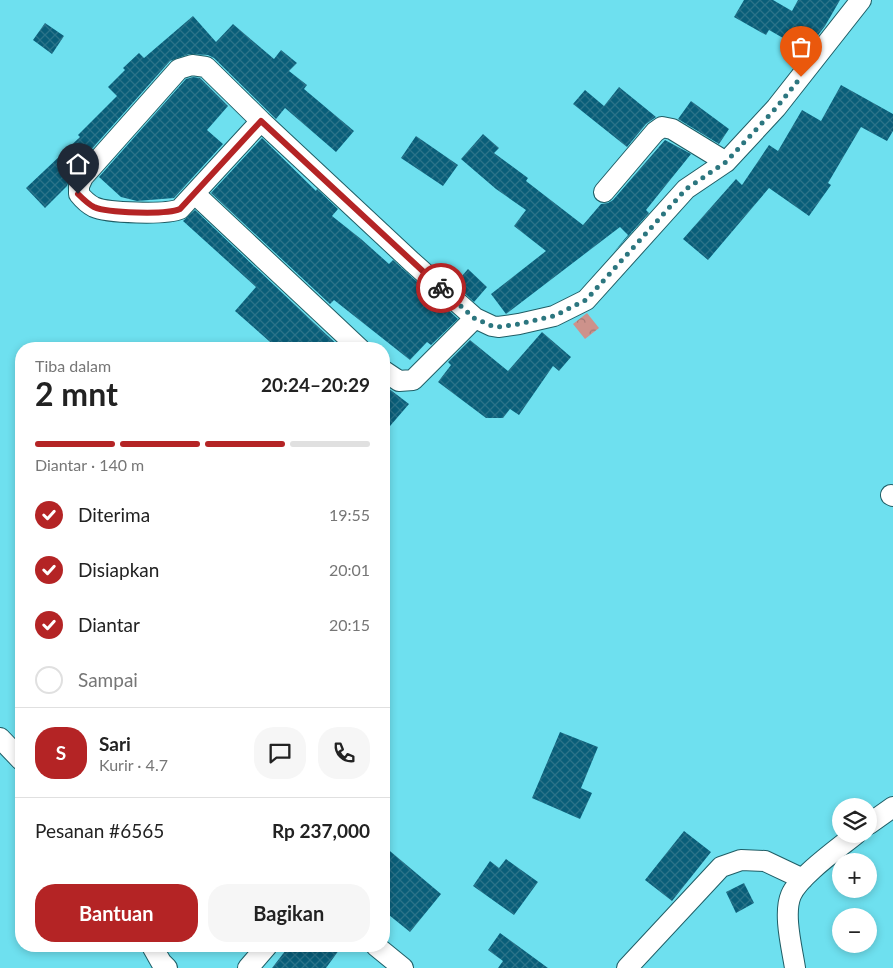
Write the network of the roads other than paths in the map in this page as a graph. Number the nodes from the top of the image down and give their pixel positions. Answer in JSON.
{"nodes":[{"id":1,"x":861,"y":0,"type":"edge"},
{"id":2,"x":261,"y":121,"type":"junction"},
{"id":3,"x":726,"y":162,"type":"junction"},
{"id":4,"x":604,"y":192,"type":"dead end"},
{"id":5,"x":195,"y":194,"type":"junction"},
{"id":6,"x":474,"y":318,"type":"junction"},
{"id":7,"x":353,"y":342,"type":"edge"},
{"id":8,"x":390,"y":375,"type":"edge"},
{"id":9,"x":0,"y":738,"type":"edge"},
{"id":10,"x":15,"y":754,"type":"edge"},
{"id":11,"x":893,"y":807,"type":"edge"},
{"id":12,"x":877,"y":818,"type":"edge"},
{"id":13,"x":845,"y":843,"type":"edge"},
{"id":14,"x":803,"y":879,"type":"junction"},
{"id":15,"x":155,"y":952,"type":"edge"},
{"id":16,"x":262,"y":952,"type":"edge"},
{"id":17,"x":383,"y":952,"type":"edge"},
{"id":18,"x":167,"y":968,"type":"edge"},
{"id":19,"x":248,"y":968,"type":"edge"},
{"id":20,"x":402,"y":968,"type":"edge"},
{"id":21,"x":627,"y":968,"type":"edge"},
{"id":22,"x":796,"y":968,"type":"edge"}],
"edges":[{"from":1,"to":3,"type":"street"},
{"from":2,"to":5,"type":"street"},
{"from":2,"to":5,"type":"street"},
{"from":2,"to":6,"type":"street"},
{"from":3,"to":4,"type":"street"},
{"from":3,"to":6,"type":"street"},
{"from":5,"to":7,"type":"street"},
{"from":6,"to":8,"type":"street"},
{"from":9,"to":10,"type":"street"},
{"from":11,"to":12,"type":"street"},
{"from":13,"to":14,"type":"street"},
{"from":14,"to":21,"type":"street"},
{"from":14,"to":22,"type":"street"},
{"from":15,"to":18,"type":"street"},
{"from":16,"to":19,"type":"street"},
{"from":17,"to":20,"type":"street"}]}
